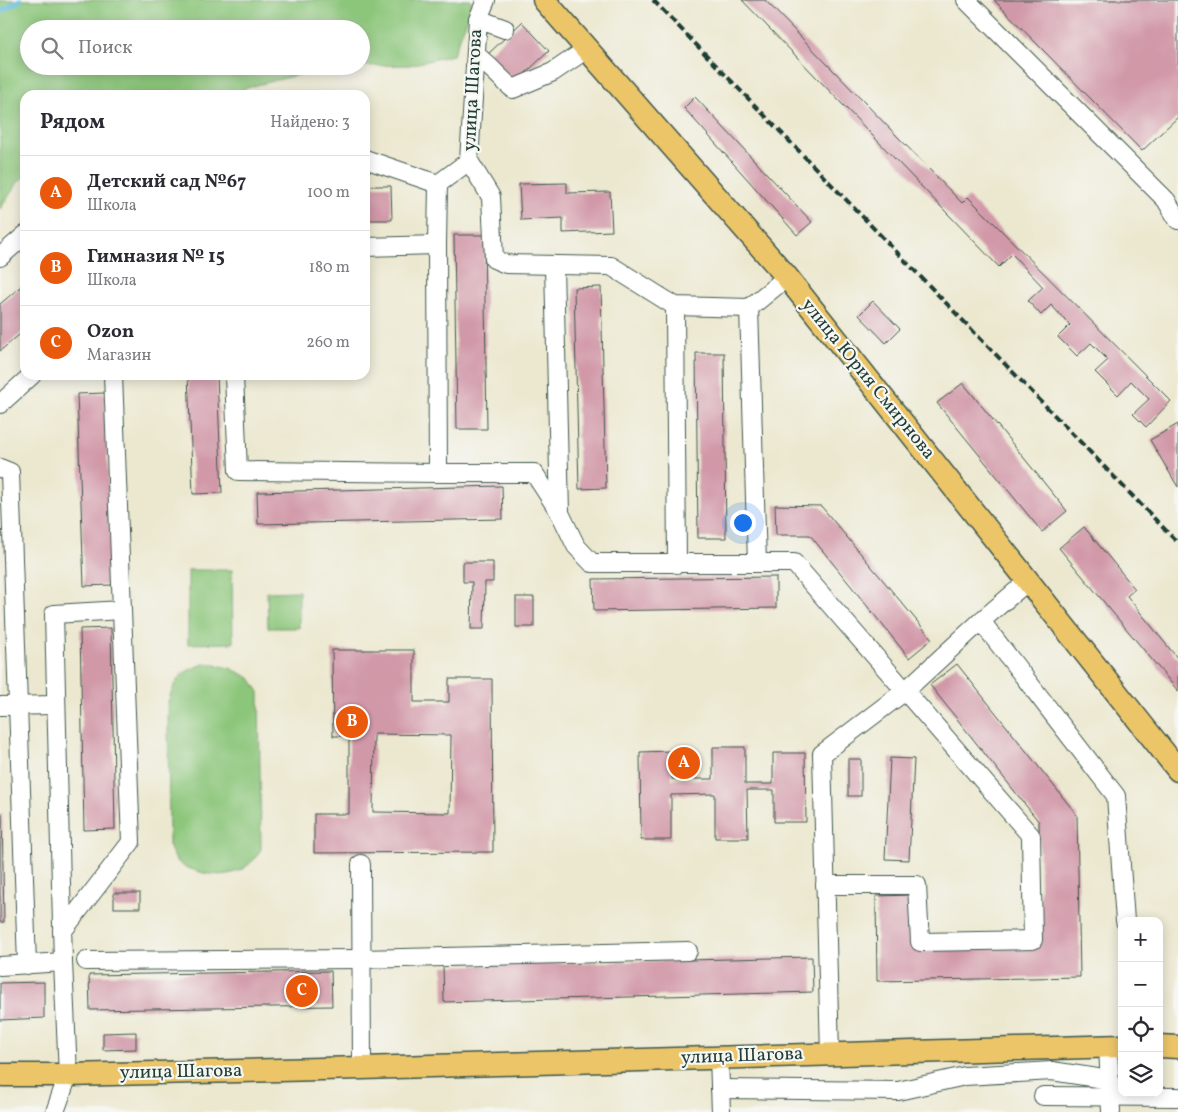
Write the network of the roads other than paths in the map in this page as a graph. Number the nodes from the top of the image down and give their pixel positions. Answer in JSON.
{"nodes":[{"id":1,"x":486,"y":0,"type":"edge"},
{"id":2,"x":544,"y":0,"type":"edge"},
{"id":3,"x":966,"y":0,"type":"edge"},
{"id":4,"x":478,"y":19,"type":"junction"},
{"id":5,"x":505,"y":29,"type":"dead end"},
{"id":6,"x":587,"y":49,"type":"junction"},
{"id":7,"x":476,"y":55,"type":"junction"},
{"id":8,"x":370,"y":161,"type":"edge"},
{"id":9,"x":469,"y":161,"type":"junction"},
{"id":10,"x":438,"y":184,"type":"junction"},
{"id":11,"x":1178,"y":220,"type":"edge"},
{"id":12,"x":20,"y":239,"type":"edge"},
{"id":13,"x":436,"y":245,"type":"junction"},
{"id":14,"x":370,"y":247,"type":"edge"},
{"id":15,"x":0,"y":257,"type":"edge"},
{"id":16,"x":554,"y":266,"type":"junction"},
{"id":17,"x":787,"y":278,"type":"junction"},
{"id":18,"x":675,"y":306,"type":"junction"},
{"id":19,"x":749,"y":308,"type":"junction"},
{"id":20,"x":26,"y":380,"type":"edge"},
{"id":21,"x":113,"y":380,"type":"edge"},
{"id":22,"x":234,"y":380,"type":"edge"},
{"id":23,"x":0,"y":404,"type":"edge"},
{"id":24,"x":0,"y":468,"type":"edge"},
{"id":25,"x":438,"y":473,"type":"junction"},
{"id":26,"x":560,"y":513,"type":"junction"},
{"id":27,"x":757,"y":563,"type":"junction"},
{"id":28,"x":677,"y":564,"type":"junction"},
{"id":29,"x":1029,"y":580,"type":"junction"},
{"id":30,"x":122,"y":610,"type":"junction"},
{"id":31,"x":981,"y":621,"type":"junction"},
{"id":32,"x":906,"y":691,"type":"junction"},
{"id":33,"x":56,"y":705,"type":"junction"},
{"id":34,"x":0,"y":706,"type":"edge"},
{"id":35,"x":18,"y":706,"type":"junction"},
{"id":36,"x":1178,"y":770,"type":"edge"},
{"id":37,"x":361,"y":864,"type":"dead end"},
{"id":38,"x":825,"y":884,"type":"junction"},
{"id":39,"x":1125,"y":917,"type":"edge"},
{"id":40,"x":62,"y":932,"type":"junction"},
{"id":41,"x":688,"y":952,"type":"dead end"},
{"id":42,"x":361,"y":959,"type":"junction"},
{"id":43,"x":86,"y":961,"type":"dead end"},
{"id":44,"x":62,"y":962,"type":"junction"},
{"id":45,"x":27,"y":965,"type":"junction"},
{"id":46,"x":0,"y":966,"type":"edge"},
{"id":47,"x":1115,"y":1046,"type":"edge"},
{"id":48,"x":1163,"y":1046,"type":"edge"},
{"id":49,"x":1178,"y":1047,"type":"edge"},
{"id":50,"x":830,"y":1054,"type":"junction"},
{"id":51,"x":719,"y":1057,"type":"junction"},
{"id":52,"x":362,"y":1068,"type":"junction"},
{"id":53,"x":0,"y":1075,"type":"edge"},
{"id":54,"x":68,"y":1075,"type":"junction"},
{"id":55,"x":720,"y":1089,"type":"junction"},
{"id":56,"x":1043,"y":1096,"type":"dead end"},
{"id":57,"x":1110,"y":1096,"type":"edge"},
{"id":58,"x":1178,"y":1097,"type":"edge"},
{"id":59,"x":55,"y":1112,"type":"edge"},
{"id":60,"x":721,"y":1112,"type":"edge"}],
"edges":[{"from":1,"to":4,"type":"street","name":"улица Шагова"},
{"from":2,"to":6,"type":"main road","name":"улица Юрия Смирнова"},
{"from":3,"to":11,"type":"street"},
{"from":4,"to":5,"type":"street"},
{"from":4,"to":7,"type":"street","name":"улица Шагова"},
{"from":6,"to":7,"type":"street"},
{"from":6,"to":17,"type":"main road","name":"улица Юрия Смирнова"},
{"from":7,"to":9,"type":"street","name":"улица Шагова"},
{"from":8,"to":10,"type":"street"},
{"from":9,"to":10,"type":"street","name":"улица Шагова"},
{"from":9,"to":16,"type":"street"},
{"from":10,"to":13,"type":"street"},
{"from":12,"to":15,"type":"street"},
{"from":13,"to":14,"type":"street"},
{"from":13,"to":25,"type":"street"},
{"from":16,"to":18,"type":"street"},
{"from":16,"to":26,"type":"street"},
{"from":17,"to":19,"type":"street"},
{"from":17,"to":29,"type":"main road","name":"улица Юрия Смирнова"},
{"from":18,"to":19,"type":"street"},
{"from":18,"to":28,"type":"street"},
{"from":19,"to":27,"type":"street"},
{"from":20,"to":23,"type":"street"},
{"from":21,"to":30,"type":"street"},
{"from":22,"to":25,"type":"street"},
{"from":24,"to":35,"type":"street"},
{"from":25,"to":26,"type":"street"},
{"from":26,"to":28,"type":"street"},
{"from":27,"to":28,"type":"street"},
{"from":27,"to":32,"type":"street"},
{"from":29,"to":31,"type":"street"},
{"from":29,"to":36,"type":"main road","name":"улица Юрия Смирнова"},
{"from":30,"to":33,"type":"street"},
{"from":30,"to":40,"type":"street"},
{"from":31,"to":32,"type":"street"},
{"from":31,"to":39,"type":"street"},
{"from":32,"to":38,"type":"street"},
{"from":32,"to":38,"type":"street"},
{"from":33,"to":35,"type":"street"},
{"from":33,"to":40,"type":"street"},
{"from":34,"to":35,"type":"street"},
{"from":35,"to":45,"type":"street"},
{"from":37,"to":42,"type":"street"},
{"from":38,"to":50,"type":"street"},
{"from":40,"to":44,"type":"street"},
{"from":41,"to":42,"type":"street"},
{"from":42,"to":43,"type":"street"},
{"from":42,"to":52,"type":"street"},
{"from":44,"to":45,"type":"street"},
{"from":44,"to":54,"type":"street"},
{"from":45,"to":46,"type":"street"},
{"from":47,"to":50,"type":"main road","name":"улица Шагова"},
{"from":47,"to":57,"type":"street"},
{"from":48,"to":49,"type":"main road"},
{"from":50,"to":51,"type":"main road","name":"улица Шагова"},
{"from":51,"to":52,"type":"main road","name":"улица Шагова"},
{"from":51,"to":55,"type":"street"},
{"from":52,"to":54,"type":"main road","name":"улица Шагова"},
{"from":53,"to":54,"type":"main road","name":"улица Шагова"},
{"from":54,"to":59,"type":"street"},
{"from":55,"to":57,"type":"street"},
{"from":55,"to":60,"type":"street"},
{"from":56,"to":57,"type":"street"},
{"from":57,"to":58,"type":"street"}]}
